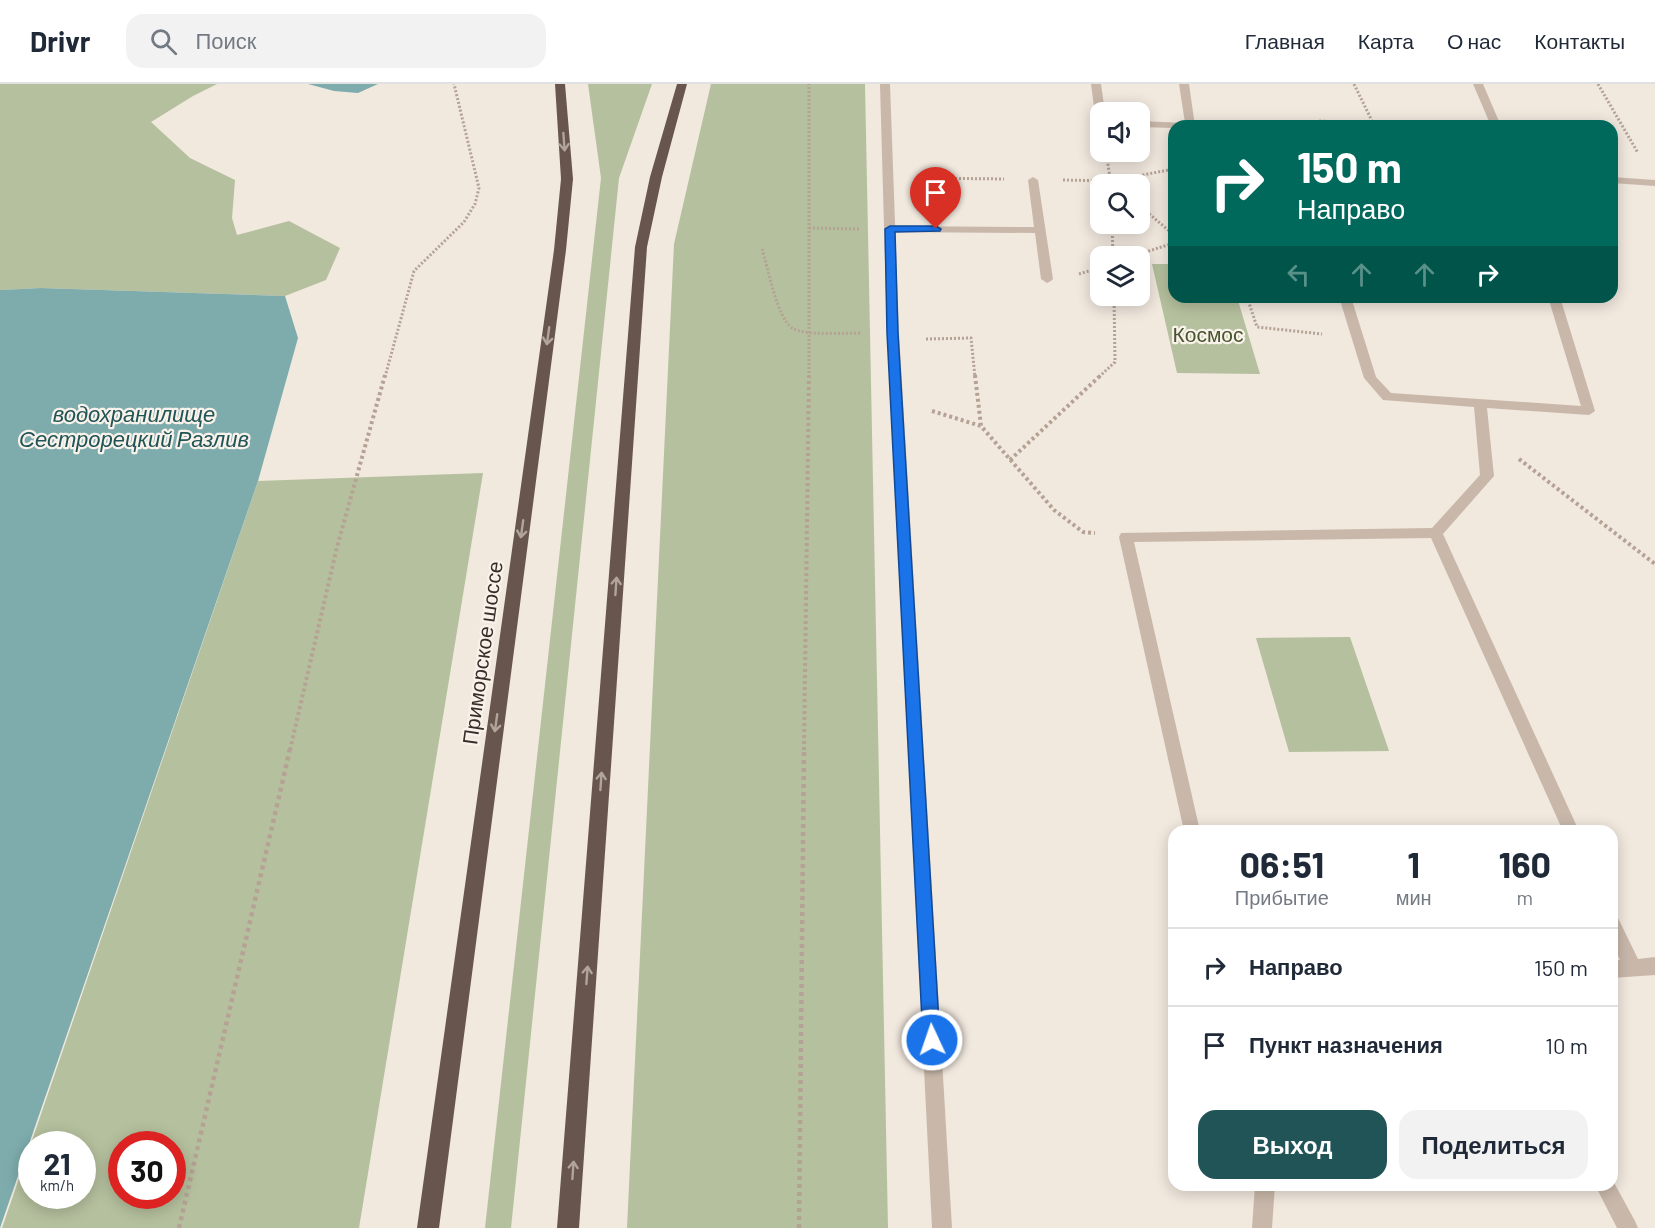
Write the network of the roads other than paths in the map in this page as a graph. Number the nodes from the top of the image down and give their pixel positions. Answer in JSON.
{"nodes":[{"id":1,"x":560,"y":84,"type":"edge"},
{"id":2,"x":682,"y":84,"type":"edge"},
{"id":3,"x":885,"y":84,"type":"edge"},
{"id":4,"x":1096,"y":84,"type":"edge"},
{"id":5,"x":1184,"y":84,"type":"edge"},
{"id":6,"x":1478,"y":84,"type":"edge"},
{"id":7,"x":1098,"y":102,"type":"edge"},
{"id":8,"x":1190,"y":120,"type":"edge"},
{"id":9,"x":1493,"y":120,"type":"edge"},
{"id":10,"x":1150,"y":124,"type":"edge"},
{"id":11,"x":1168,"y":125,"type":"edge"},
{"id":12,"x":1033,"y":180,"type":"dead end"},
{"id":13,"x":1618,"y":180,"type":"edge"},
{"id":14,"x":1655,"y":183,"type":"edge"},
{"id":15,"x":890,"y":229,"type":"junction"},
{"id":16,"x":1040,"y":230,"type":"junction"},
{"id":17,"x":1047,"y":279,"type":"dead end"},
{"id":18,"x":1347,"y":303,"type":"edge"},
{"id":19,"x":1556,"y":303,"type":"edge"},
{"id":20,"x":1480,"y":404,"type":"junction"},
{"id":21,"x":1436,"y":533,"type":"junction"},
{"id":22,"x":1191,"y":825,"type":"edge"},
{"id":23,"x":1567,"y":825,"type":"edge"},
{"id":24,"x":1618,"y":937,"type":"edge"},
{"id":25,"x":1655,"y":966,"type":"edge"},
{"id":26,"x":1632,"y":968,"type":"junction"},
{"id":27,"x":1618,"y":969,"type":"edge"},
{"id":28,"x":1265,"y":1191,"type":"edge"},
{"id":29,"x":1608,"y":1191,"type":"edge"},
{"id":30,"x":428,"y":1228,"type":"edge"},
{"id":31,"x":568,"y":1228,"type":"edge"},
{"id":32,"x":942,"y":1228,"type":"edge"},
{"id":33,"x":1262,"y":1228,"type":"edge"},
{"id":34,"x":1628,"y":1228,"type":"edge"}],
"edges":[{"from":1,"to":30,"type":"highway","name":"Приморское шоссе","one_way":true},
{"from":31,"to":2,"type":"highway","one_way":true},
{"from":3,"to":15,"type":"street"},
{"from":4,"to":7,"type":"street"},
{"from":5,"to":8,"type":"street"},
{"from":6,"to":9,"type":"street"},
{"from":10,"to":11,"type":"street"},
{"from":12,"to":16,"type":"street"},
{"from":13,"to":14,"type":"street"},
{"from":15,"to":16,"type":"street"},
{"from":15,"to":32,"type":"street"},
{"from":16,"to":17,"type":"street"},
{"from":18,"to":20,"type":"street"},
{"from":19,"to":20,"type":"street"},
{"from":20,"to":21,"type":"street"},
{"from":21,"to":22,"type":"street"},
{"from":21,"to":23,"type":"street"},
{"from":24,"to":26,"type":"street"},
{"from":25,"to":26,"type":"street"},
{"from":26,"to":27,"type":"street"},
{"from":28,"to":33,"type":"street"},
{"from":29,"to":34,"type":"street"}]}
